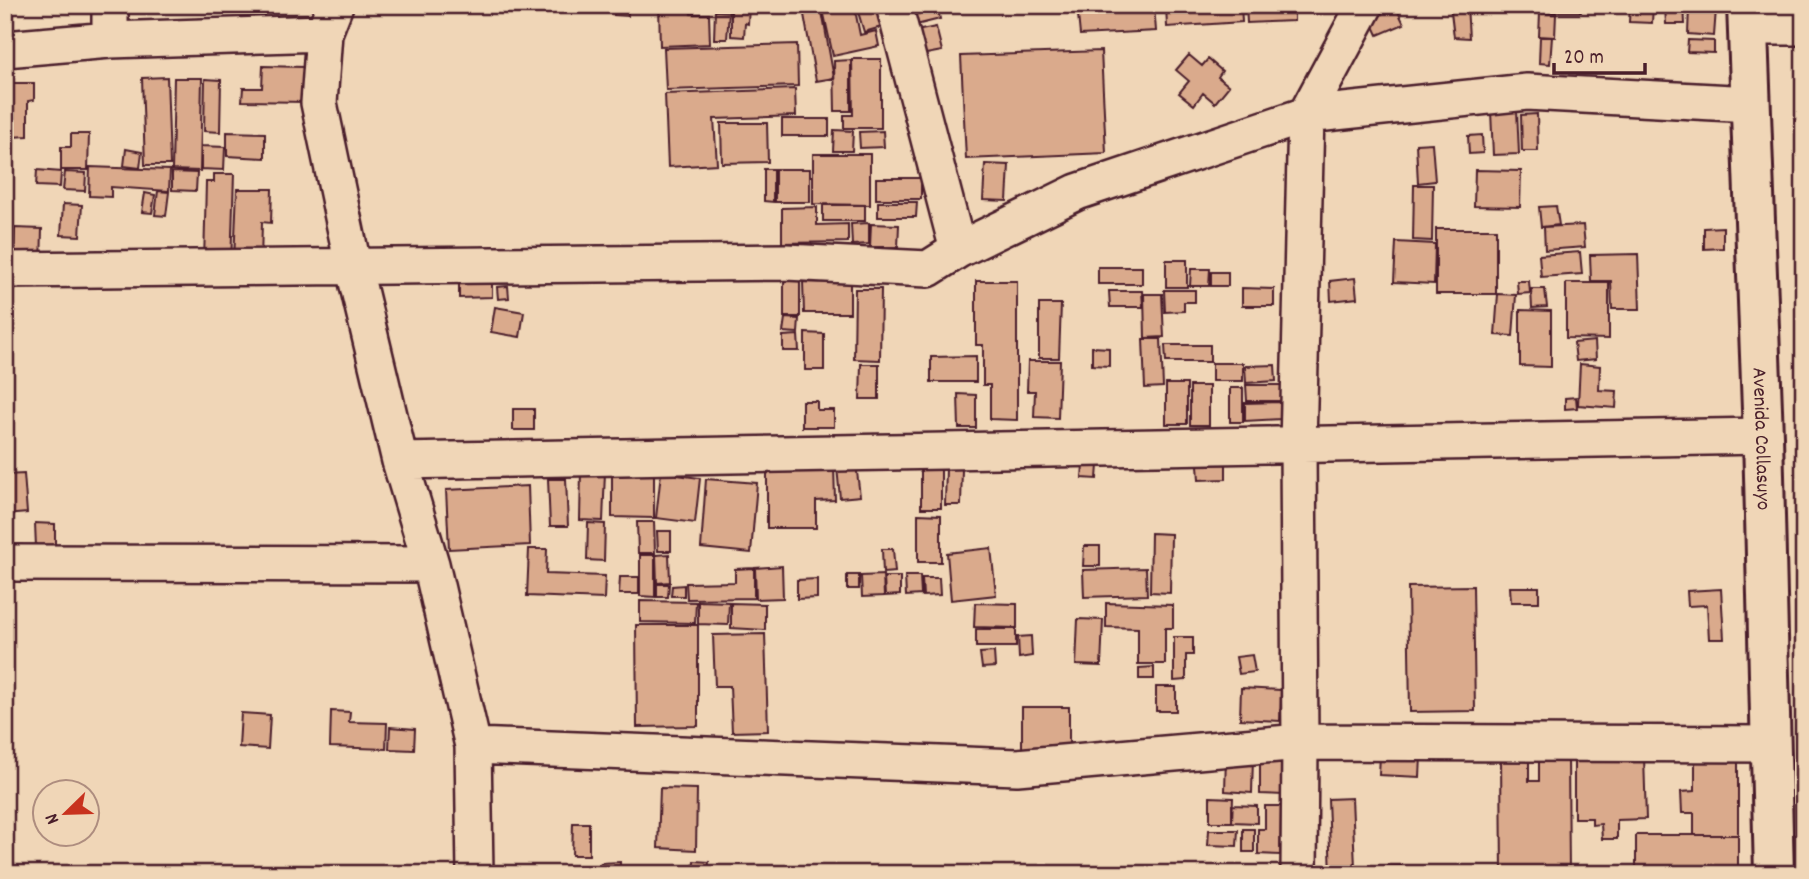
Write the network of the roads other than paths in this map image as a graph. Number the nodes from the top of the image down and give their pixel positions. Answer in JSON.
{"nodes":[{"id":1,"x":110,"y":5,"type":"edge"},
{"id":2,"x":894,"y":5,"type":"edge"},
{"id":3,"x":1365,"y":5,"type":"edge"},
{"id":4,"x":1748,"y":16,"type":"edge"},
{"id":5,"x":329,"y":19,"type":"edge"},
{"id":6,"x":1804,"y":27,"type":"edge"},
{"id":7,"x":110,"y":40,"type":"junction"},
{"id":8,"x":5,"y":49,"type":"edge"},
{"id":9,"x":1751,"y":104,"type":"junction"},
{"id":10,"x":1306,"y":115,"type":"junction"},
{"id":11,"x":958,"y":250,"type":"junction"},
{"id":12,"x":353,"y":265,"type":"junction"},
{"id":13,"x":5,"y":270,"type":"edge"},
{"id":14,"x":1763,"y":436,"type":"junction"},
{"id":15,"x":1298,"y":445,"type":"junction"},
{"id":16,"x":400,"y":461,"type":"junction"},
{"id":17,"x":5,"y":563,"type":"edge"},
{"id":18,"x":430,"y":564,"type":"junction"},
{"id":19,"x":1300,"y":742,"type":"junction"},
{"id":20,"x":1770,"y":744,"type":"junction"},
{"id":21,"x":473,"y":746,"type":"junction"},
{"id":22,"x":475,"y":874,"type":"edge"},
{"id":23,"x":1299,"y":874,"type":"edge"},
{"id":24,"x":1774,"y":874,"type":"edge"}],
"edges":[{"from":1,"to":7,"type":"street"},
{"from":2,"to":11,"type":"street"},
{"from":3,"to":10,"type":"street"},
{"from":4,"to":6,"type":"street"},
{"from":4,"to":9,"type":"street","name":"Avenida Collasuyo"},
{"from":5,"to":7,"type":"street"},
{"from":5,"to":12,"type":"street"},
{"from":7,"to":8,"type":"street"},
{"from":9,"to":10,"type":"street"},
{"from":9,"to":14,"type":"street","name":"Avenida Collasuyo"},
{"from":10,"to":11,"type":"street"},
{"from":10,"to":15,"type":"street"},
{"from":11,"to":12,"type":"street"},
{"from":12,"to":13,"type":"street"},
{"from":12,"to":16,"type":"street"},
{"from":14,"to":15,"type":"street"},
{"from":14,"to":20,"type":"street","name":"Avenida Collasuyo"},
{"from":15,"to":16,"type":"street"},
{"from":15,"to":19,"type":"street"},
{"from":16,"to":18,"type":"street"},
{"from":17,"to":18,"type":"street"},
{"from":18,"to":21,"type":"street"},
{"from":19,"to":20,"type":"street"},
{"from":19,"to":21,"type":"street"},
{"from":19,"to":23,"type":"street"},
{"from":20,"to":24,"type":"street","name":"Avenida Collasuyo"},
{"from":21,"to":22,"type":"street"}]}
